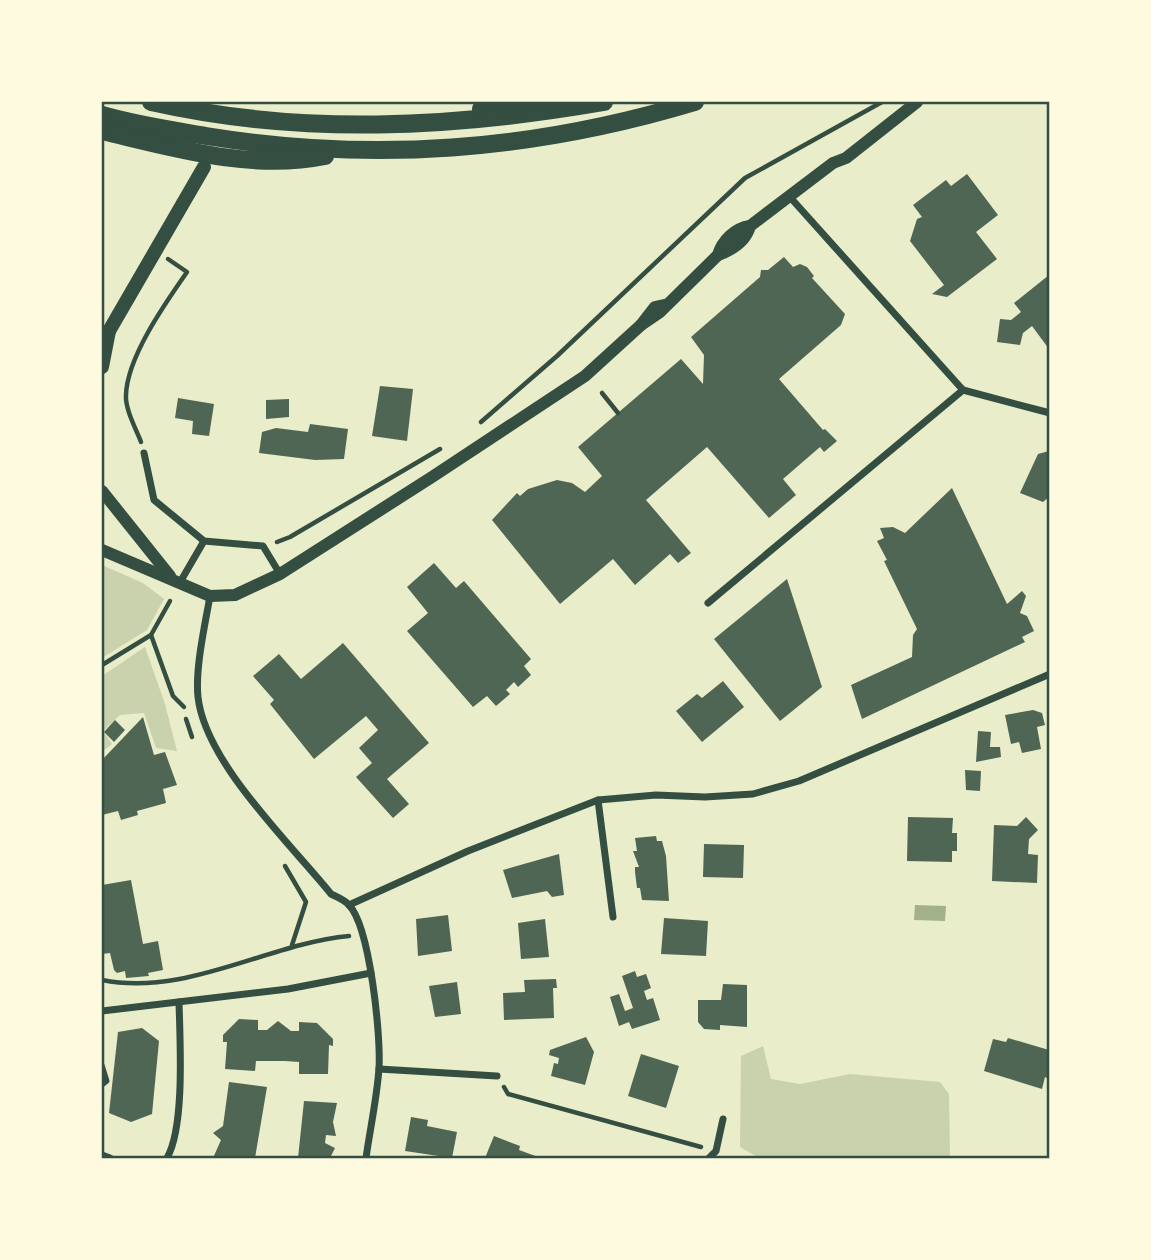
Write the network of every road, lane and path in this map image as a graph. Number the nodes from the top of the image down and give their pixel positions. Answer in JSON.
{"nodes":[{"id":1,"x":151,"y":102,"type":"edge"},
{"id":2,"x":533,"y":102,"type":"edge"},
{"id":3,"x":604,"y":102,"type":"edge"},
{"id":4,"x":695,"y":102,"type":"edge"},
{"id":5,"x":881,"y":102,"type":"edge"},
{"id":6,"x":917,"y":102,"type":"edge"},
{"id":7,"x":102,"y":115,"type":"edge"},
{"id":8,"x":418,"y":125,"type":"junction"},
{"id":9,"x":102,"y":131,"type":"edge"},
{"id":10,"x":349,"y":151,"type":"junction"},
{"id":11,"x":204,"y":167,"type":"dead end"},
{"id":12,"x":788,"y":195,"type":"junction"},
{"id":13,"x":167,"y":258,"type":"dead end"},
{"id":14,"x":106,"y":335,"type":"edge"},
{"id":15,"x":102,"y":367,"type":"edge"},
{"id":16,"x":962,"y":390,"type":"junction"},
{"id":17,"x":602,"y":393,"type":"dead end"},
{"id":18,"x":618,"y":413,"type":"dead end"},
{"id":19,"x":1049,"y":413,"type":"edge"},
{"id":20,"x":471,"y":430,"type":"dead end"},
{"id":21,"x":450,"y":444,"type":"dead end"},
{"id":22,"x":144,"y":453,"type":"joint"},
{"id":23,"x":102,"y":491,"type":"edge"},
{"id":24,"x":205,"y":541,"type":"junction"},
{"id":25,"x":263,"y":546,"type":"junction"},
{"id":26,"x":102,"y":550,"type":"edge"},
{"id":27,"x":280,"y":574,"type":"junction"},
{"id":28,"x":176,"y":581,"type":"junction"},
{"id":29,"x":210,"y":596,"type":"junction"},
{"id":30,"x":170,"y":601,"type":"dead end"},
{"id":31,"x":708,"y":603,"type":"dead end"},
{"id":32,"x":102,"y":665,"type":"edge"},
{"id":33,"x":1049,"y":674,"type":"edge"},
{"id":34,"x":598,"y":800,"type":"junction"},
{"id":35,"x":349,"y":905,"type":"junction"},
{"id":36,"x":613,"y":917,"type":"dead end"},
{"id":37,"x":362,"y":935,"type":"junction"},
{"id":38,"x":371,"y":973,"type":"junction"},
{"id":39,"x":102,"y":980,"type":"edge"},
{"id":40,"x":179,"y":1002,"type":"junction"},
{"id":41,"x":102,"y":1011,"type":"edge"},
{"id":42,"x":102,"y":1065,"type":"edge"},
{"id":43,"x":379,"y":1069,"type":"junction"},
{"id":44,"x":497,"y":1076,"type":"joint"},
{"id":45,"x":102,"y":1085,"type":"edge"},
{"id":46,"x":723,"y":1119,"type":"dead end"},
{"id":47,"x":716,"y":1151,"type":"junction"},
{"id":48,"x":102,"y":1155,"type":"edge"},
{"id":49,"x":110,"y":1158,"type":"edge"},
{"id":50,"x":166,"y":1158,"type":"edge"},
{"id":51,"x":366,"y":1158,"type":"edge"},
{"id":52,"x":709,"y":1158,"type":"edge"}],
"edges":[{"from":1,"to":8,"type":"highway"},
{"from":2,"to":8,"type":"highway"},
{"from":3,"to":8,"type":"highway"},
{"from":4,"to":10,"type":"highway"},
{"from":5,"to":20,"type":"path"},
{"from":6,"to":12,"type":"street"},
{"from":7,"to":10,"type":"highway"},
{"from":9,"to":10,"type":"highway"},
{"from":11,"to":14,"type":"main road"},
{"from":12,"to":16,"type":"street"},
{"from":12,"to":27,"type":"street"},
{"from":13,"to":22,"type":"path"},
{"from":14,"to":15,"type":"main road"},
{"from":16,"to":19,"type":"street"},
{"from":16,"to":31,"type":"street"},
{"from":17,"to":18,"type":"path"},
{"from":21,"to":25,"type":"path"},
{"from":22,"to":24,"type":"street"},
{"from":23,"to":28,"type":"street"},
{"from":24,"to":25,"type":"street"},
{"from":24,"to":28,"type":"street"},
{"from":25,"to":27,"type":"street"},
{"from":26,"to":28,"type":"street"},
{"from":27,"to":29,"type":"street"},
{"from":28,"to":29,"type":"street"},
{"from":29,"to":35,"type":"street"},
{"from":30,"to":32,"type":"path"},
{"from":33,"to":34,"type":"street"},
{"from":34,"to":35,"type":"street"},
{"from":34,"to":36,"type":"street"},
{"from":35,"to":37,"type":"street"},
{"from":37,"to":38,"type":"street"},
{"from":37,"to":39,"type":"path"},
{"from":38,"to":40,"type":"street"},
{"from":38,"to":43,"type":"street"},
{"from":40,"to":41,"type":"street"},
{"from":40,"to":50,"type":"street"},
{"from":42,"to":45,"type":"lane"},
{"from":43,"to":44,"type":"street"},
{"from":43,"to":51,"type":"street"},
{"from":44,"to":47,"type":"path"},
{"from":46,"to":47,"type":"street"},
{"from":47,"to":52,"type":"street"},
{"from":48,"to":49,"type":"street"}]}
